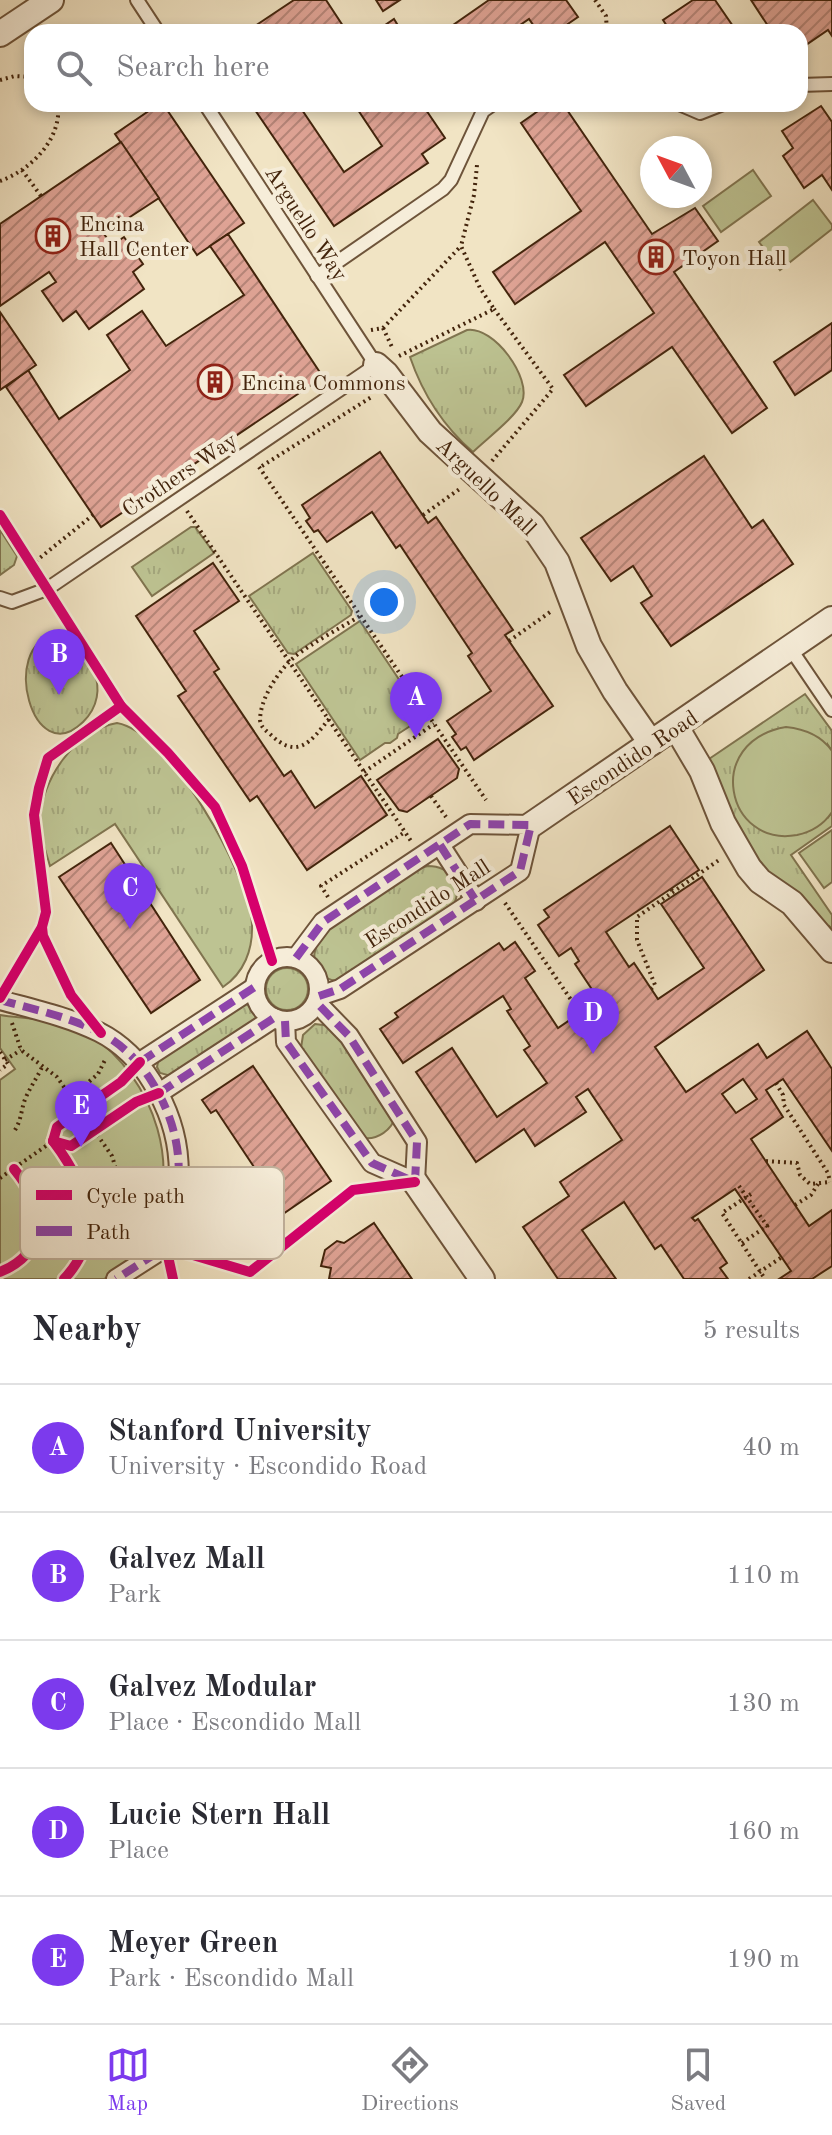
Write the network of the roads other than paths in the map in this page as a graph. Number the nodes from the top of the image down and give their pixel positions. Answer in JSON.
{"nodes":[{"id":1,"x":51,"y":0,"type":"edge"},
{"id":2,"x":137,"y":0,"type":"edge"},
{"id":3,"x":153,"y":24,"type":"edge"},
{"id":4,"x":0,"y":34,"type":"edge"},
{"id":5,"x":832,"y":84,"type":"edge"},
{"id":6,"x":808,"y":85,"type":"edge"},
{"id":7,"x":210,"y":112,"type":"edge"},
{"id":8,"x":483,"y":112,"type":"edge"},
{"id":9,"x":317,"y":276,"type":"junction"},
{"id":10,"x":376,"y":365,"type":"junction"},
{"id":11,"x":0,"y":598,"type":"edge"},
{"id":12,"x":832,"y":619,"type":"edge"},
{"id":13,"x":790,"y":648,"type":"junction"},
{"id":14,"x":832,"y":710,"type":"edge"},
{"id":15,"x":676,"y":727,"type":"junction"},
{"id":16,"x":651,"y":743,"type":"junction"},
{"id":17,"x":531,"y":825,"type":"junction"},
{"id":18,"x":440,"y":845,"type":"junction"},
{"id":19,"x":476,"y":901,"type":"junction"},
{"id":20,"x":832,"y":950,"type":"edge"},
{"id":21,"x":296,"y":958,"type":"junction"},
{"id":22,"x":255,"y":987,"type":"junction"},
{"id":23,"x":318,"y":999,"type":"junction"},
{"id":24,"x":0,"y":1000,"type":"edge"},
{"id":25,"x":279,"y":1020,"type":"junction"},
{"id":26,"x":140,"y":1062,"type":"junction"},
{"id":27,"x":159,"y":1093,"type":"junction"},
{"id":28,"x":178,"y":1167,"type":"edge"},
{"id":29,"x":415,"y":1182,"type":"junction"},
{"id":30,"x":147,"y":1259,"type":"edge"},
{"id":31,"x":116,"y":1279,"type":"edge"},
{"id":32,"x":482,"y":1279,"type":"edge"}],
"edges":[{"from":1,"to":4,"type":"street"},
{"from":2,"to":3,"type":"lane"},
{"from":5,"to":6,"type":"lane"},
{"from":7,"to":9,"type":"lane","name":"Arguello Way"},
{"from":8,"to":9,"type":"lane"},
{"from":9,"to":10,"type":"lane","name":"Arguello Way"},
{"from":10,"to":11,"type":"lane","name":"Crothers Way"},
{"from":10,"to":16,"type":"street","name":"Arguello Mall"},
{"from":12,"to":13,"type":"street","name":"Escondido Road"},
{"from":13,"to":14,"type":"lane"},
{"from":13,"to":15,"type":"street","name":"Escondido Road"},
{"from":15,"to":16,"type":"street","name":"Escondido Road"},
{"from":15,"to":20,"type":"street"},
{"from":16,"to":17,"type":"street","name":"Escondido Road"},
{"from":17,"to":18,"type":"street"},
{"from":17,"to":19,"type":"street","name":"Escondido Mall"},
{"from":18,"to":19,"type":"street"},
{"from":18,"to":21,"type":"street","name":"Escondido Mall"},
{"from":19,"to":23,"type":"street","name":"Escondido Mall"},
{"from":21,"to":22,"type":"street"},
{"from":21,"to":23,"type":"street"},
{"from":22,"to":25,"type":"street"},
{"from":22,"to":26,"type":"street"},
{"from":23,"to":25,"type":"street"},
{"from":23,"to":29,"type":"street"},
{"from":24,"to":26,"type":"street"},
{"from":25,"to":27,"type":"street"},
{"from":25,"to":29,"type":"street"},
{"from":26,"to":27,"type":"street"},
{"from":27,"to":28,"type":"street"},
{"from":29,"to":32,"type":"street"},
{"from":30,"to":31,"type":"street"}]}
